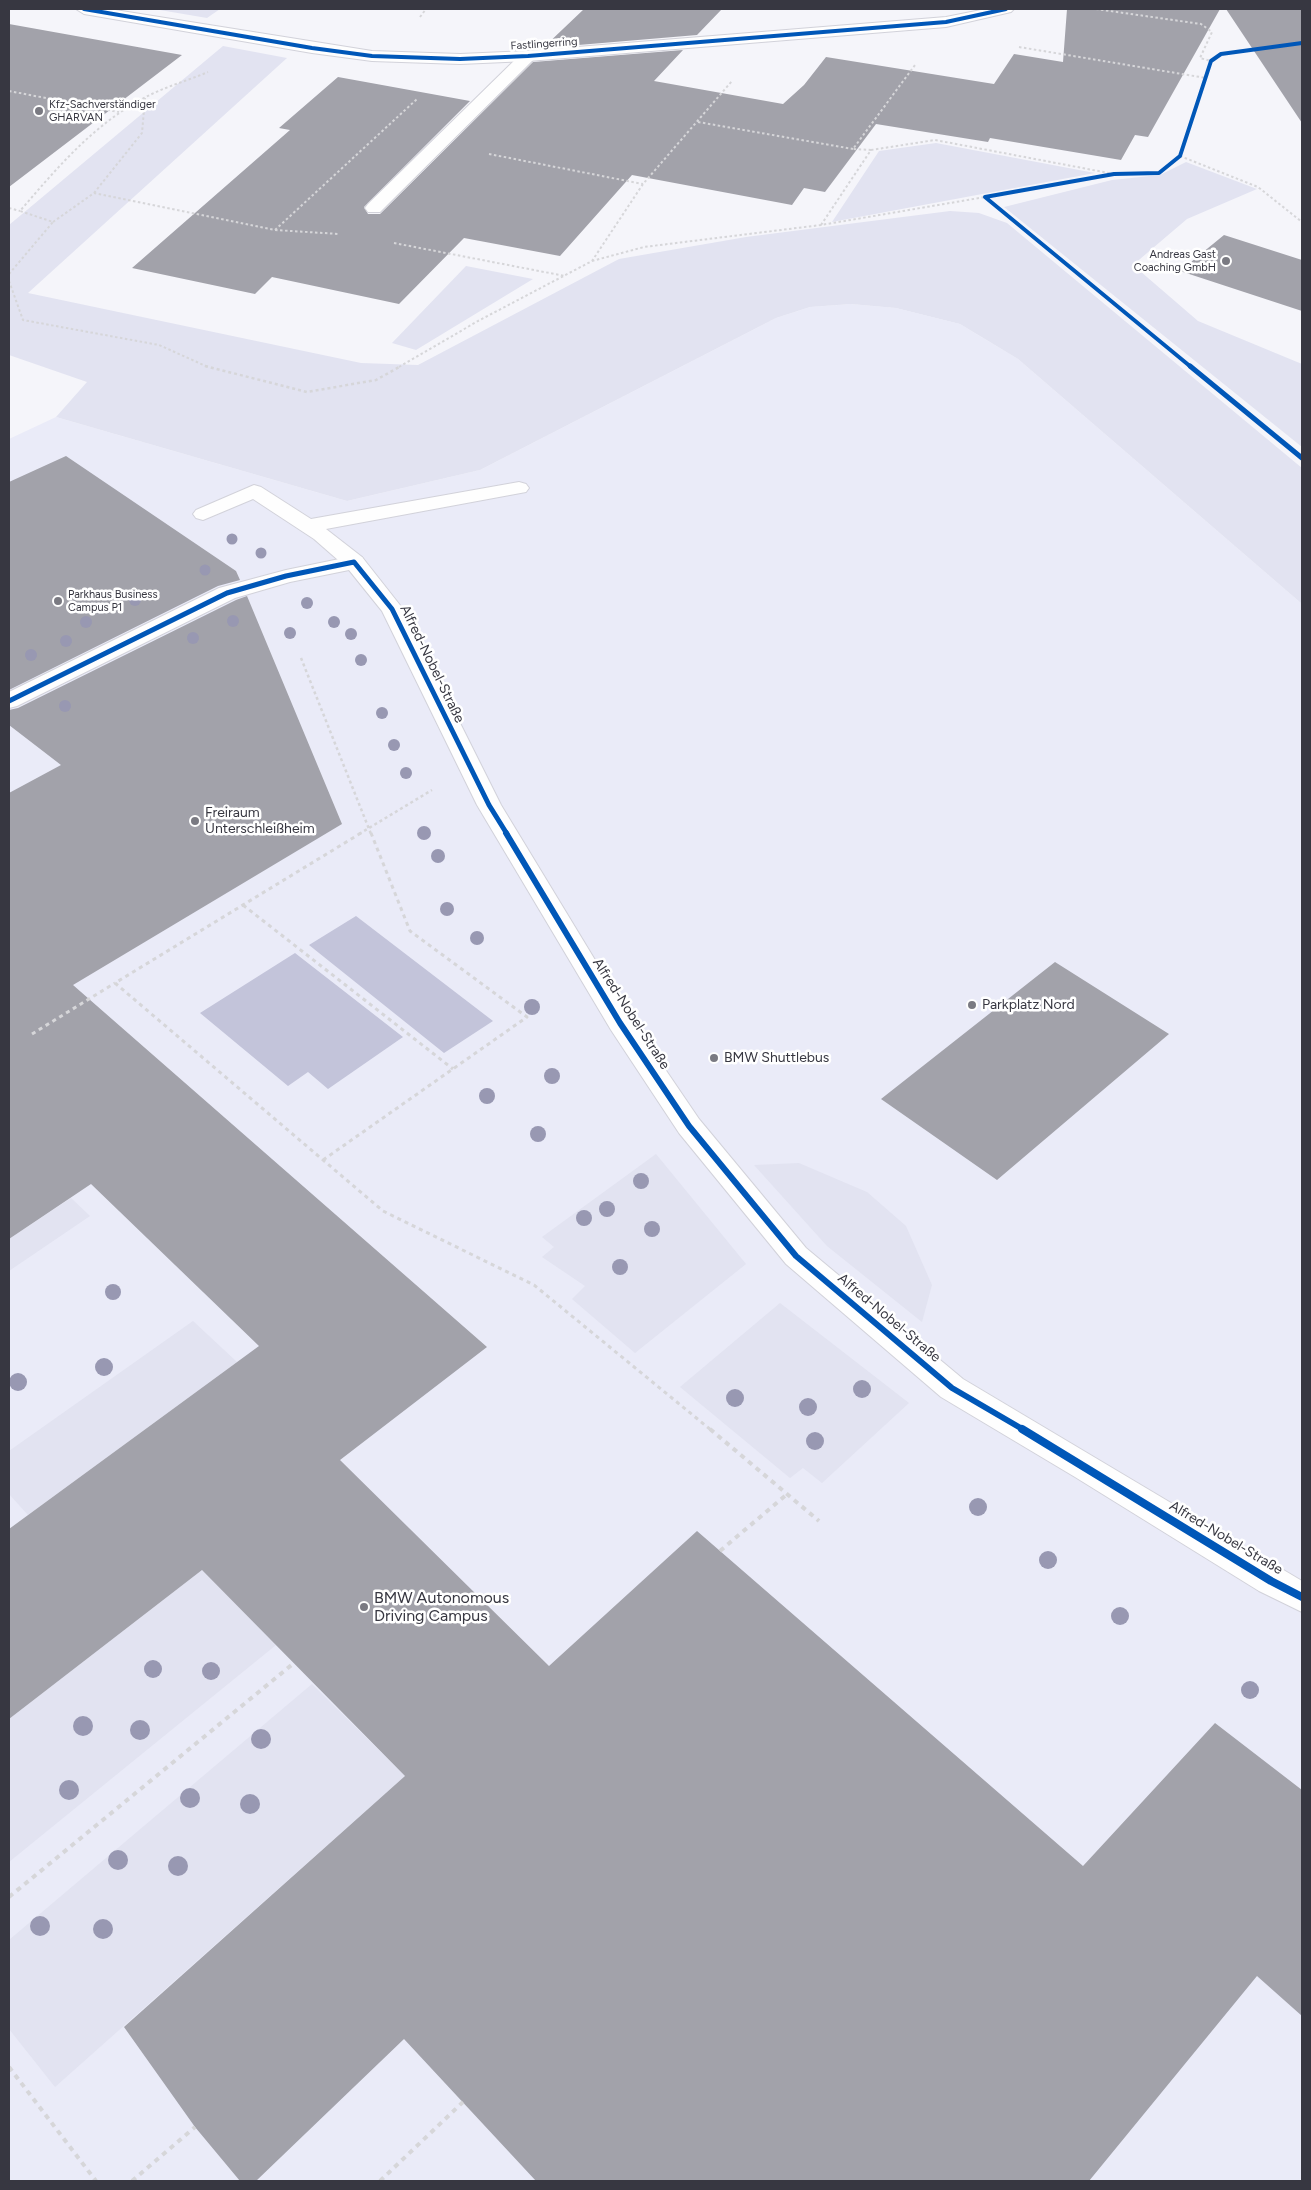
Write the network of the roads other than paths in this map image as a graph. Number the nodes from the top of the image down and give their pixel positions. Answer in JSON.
{"nodes":[{"id":1,"x":84,"y":9,"type":"edge"},
{"id":2,"x":1006,"y":9,"type":"edge"},
{"id":3,"x":528,"y":56,"type":"junction"},
{"id":4,"x":374,"y":208,"type":"dead end"},
{"id":5,"x":519,"y":488,"type":"dead end"},
{"id":6,"x":203,"y":514,"type":"dead end"},
{"id":7,"x":308,"y":526,"type":"junction"},
{"id":8,"x":354,"y":562,"type":"junction"},
{"id":9,"x":9,"y":701,"type":"edge"},
{"id":10,"x":1302,"y":1597,"type":"edge"}],
"edges":[{"from":1,"to":3,"type":"street","name":"Fastlingerring"},
{"from":2,"to":3,"type":"street","name":"Fastlingerring"},
{"from":3,"to":4,"type":"street"},
{"from":5,"to":7,"type":"street"},
{"from":6,"to":7,"type":"street","name":"Alfred-Nobel-Straße"},
{"from":7,"to":8,"type":"street","name":"Alfred-Nobel-Straße"},
{"from":8,"to":9,"type":"street"},
{"from":8,"to":10,"type":"street","name":"Alfred-Nobel-Straße"}]}
